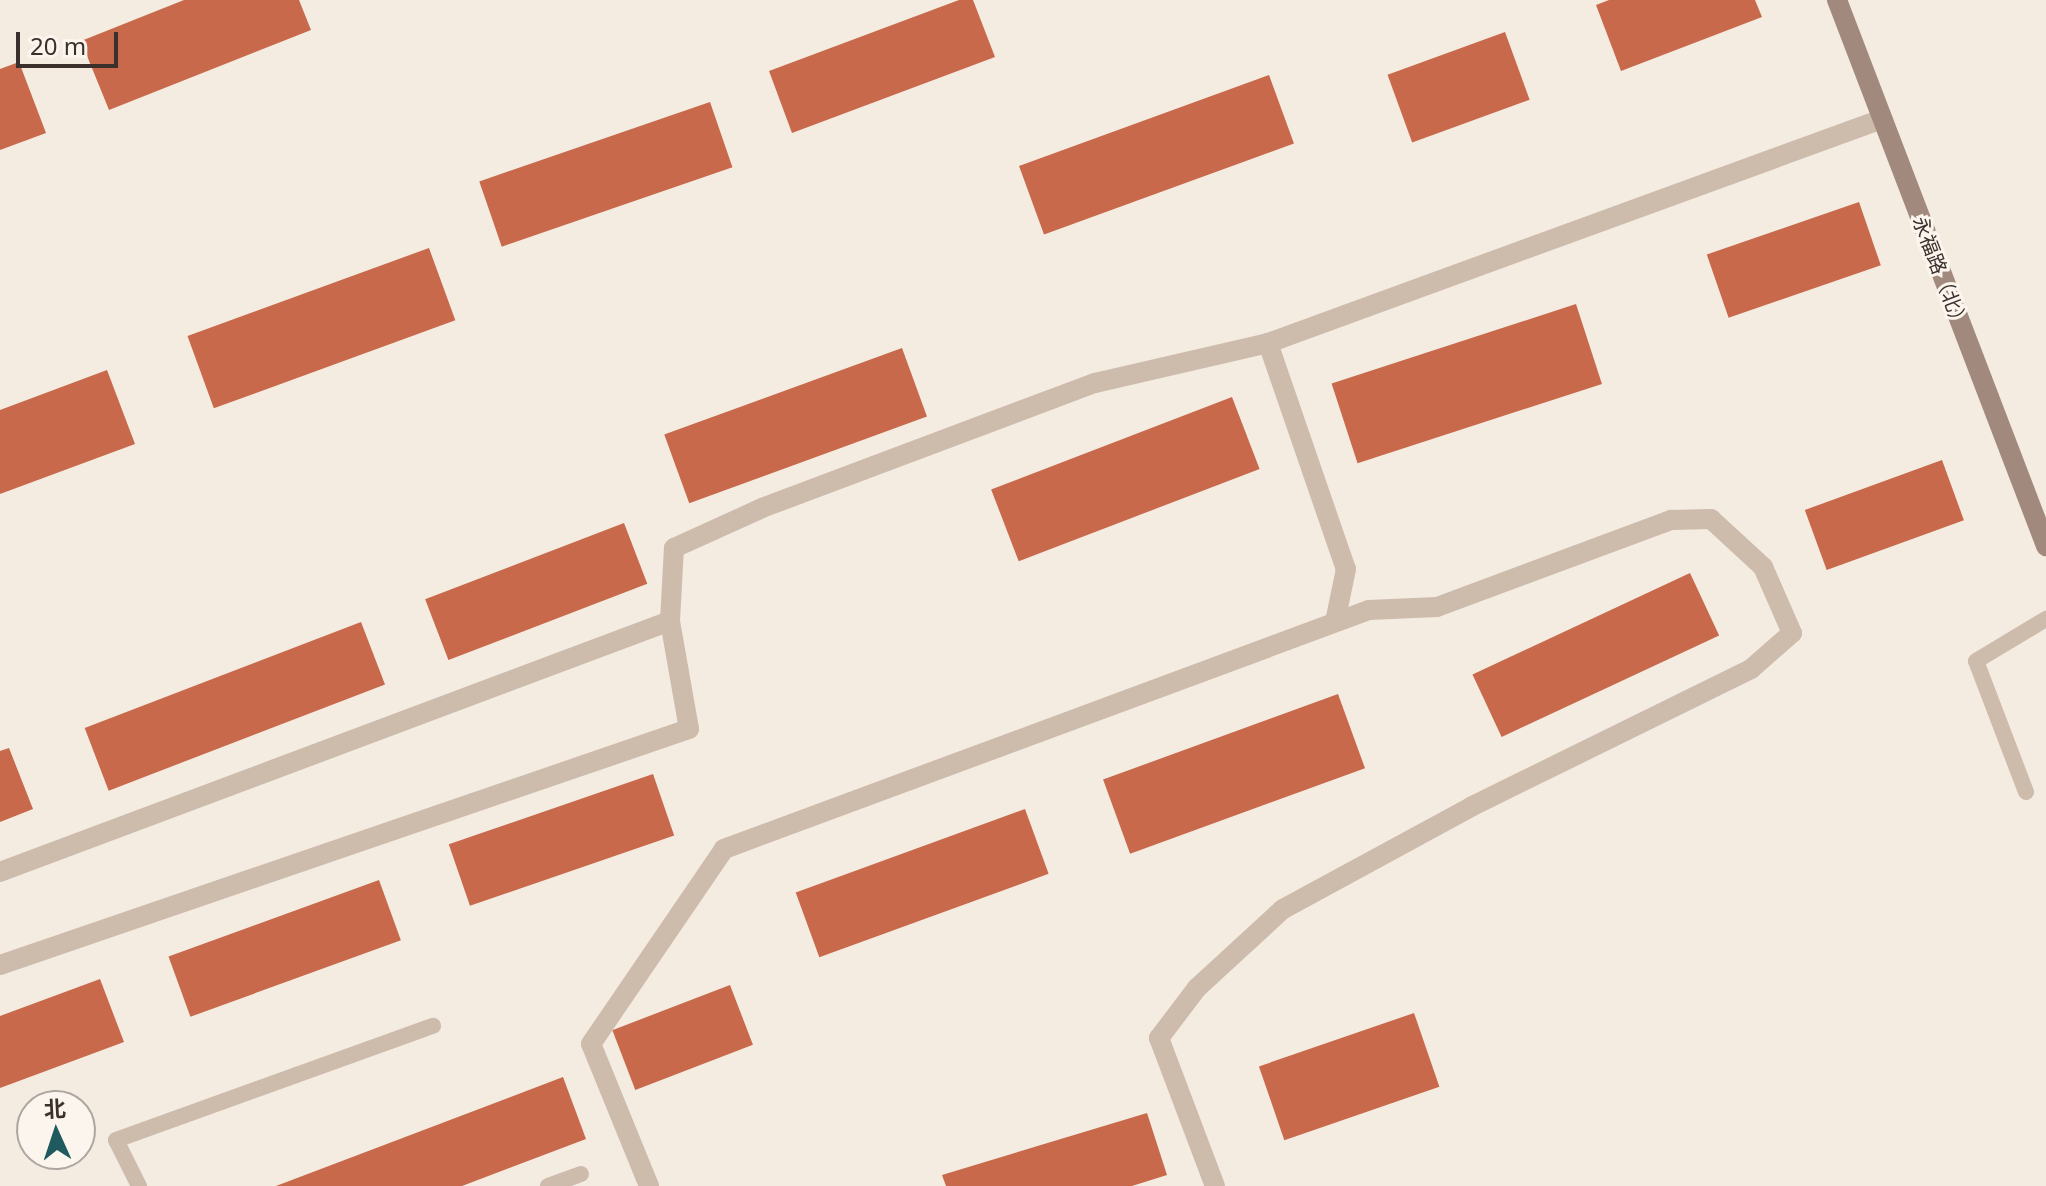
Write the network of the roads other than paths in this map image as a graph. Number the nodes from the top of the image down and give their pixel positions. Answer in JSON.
{"nodes":[{"id":1,"x":1837,"y":0,"type":"edge"},
{"id":2,"x":1882,"y":119,"type":"junction"},
{"id":3,"x":1268,"y":343,"type":"junction"},
{"id":4,"x":2046,"y":546,"type":"edge"},
{"id":5,"x":2046,"y":619,"type":"edge"},
{"id":6,"x":670,"y":621,"type":"junction"},
{"id":7,"x":1335,"y":622,"type":"junction"},
{"id":8,"x":2026,"y":792,"type":"dead end"},
{"id":9,"x":0,"y":872,"type":"edge"},
{"id":10,"x":0,"y":965,"type":"edge"},
{"id":11,"x":433,"y":1026,"type":"dead end"},
{"id":12,"x":581,"y":1174,"type":"dead end"},
{"id":13,"x":139,"y":1186,"type":"edge"},
{"id":14,"x":548,"y":1186,"type":"edge"},
{"id":15,"x":649,"y":1186,"type":"edge"},
{"id":16,"x":1215,"y":1186,"type":"edge"}],
"edges":[{"from":1,"to":2,"type":"street","name":"永福路（北）"},
{"from":2,"to":3,"type":"street"},
{"from":2,"to":4,"type":"street","name":"永福路（北）"},
{"from":3,"to":6,"type":"street"},
{"from":3,"to":7,"type":"street"},
{"from":5,"to":8,"type":"lane"},
{"from":6,"to":9,"type":"street"},
{"from":6,"to":10,"type":"street"},
{"from":7,"to":15,"type":"street"},
{"from":7,"to":16,"type":"street"},
{"from":11,"to":13,"type":"lane"},
{"from":12,"to":14,"type":"lane"}]}
